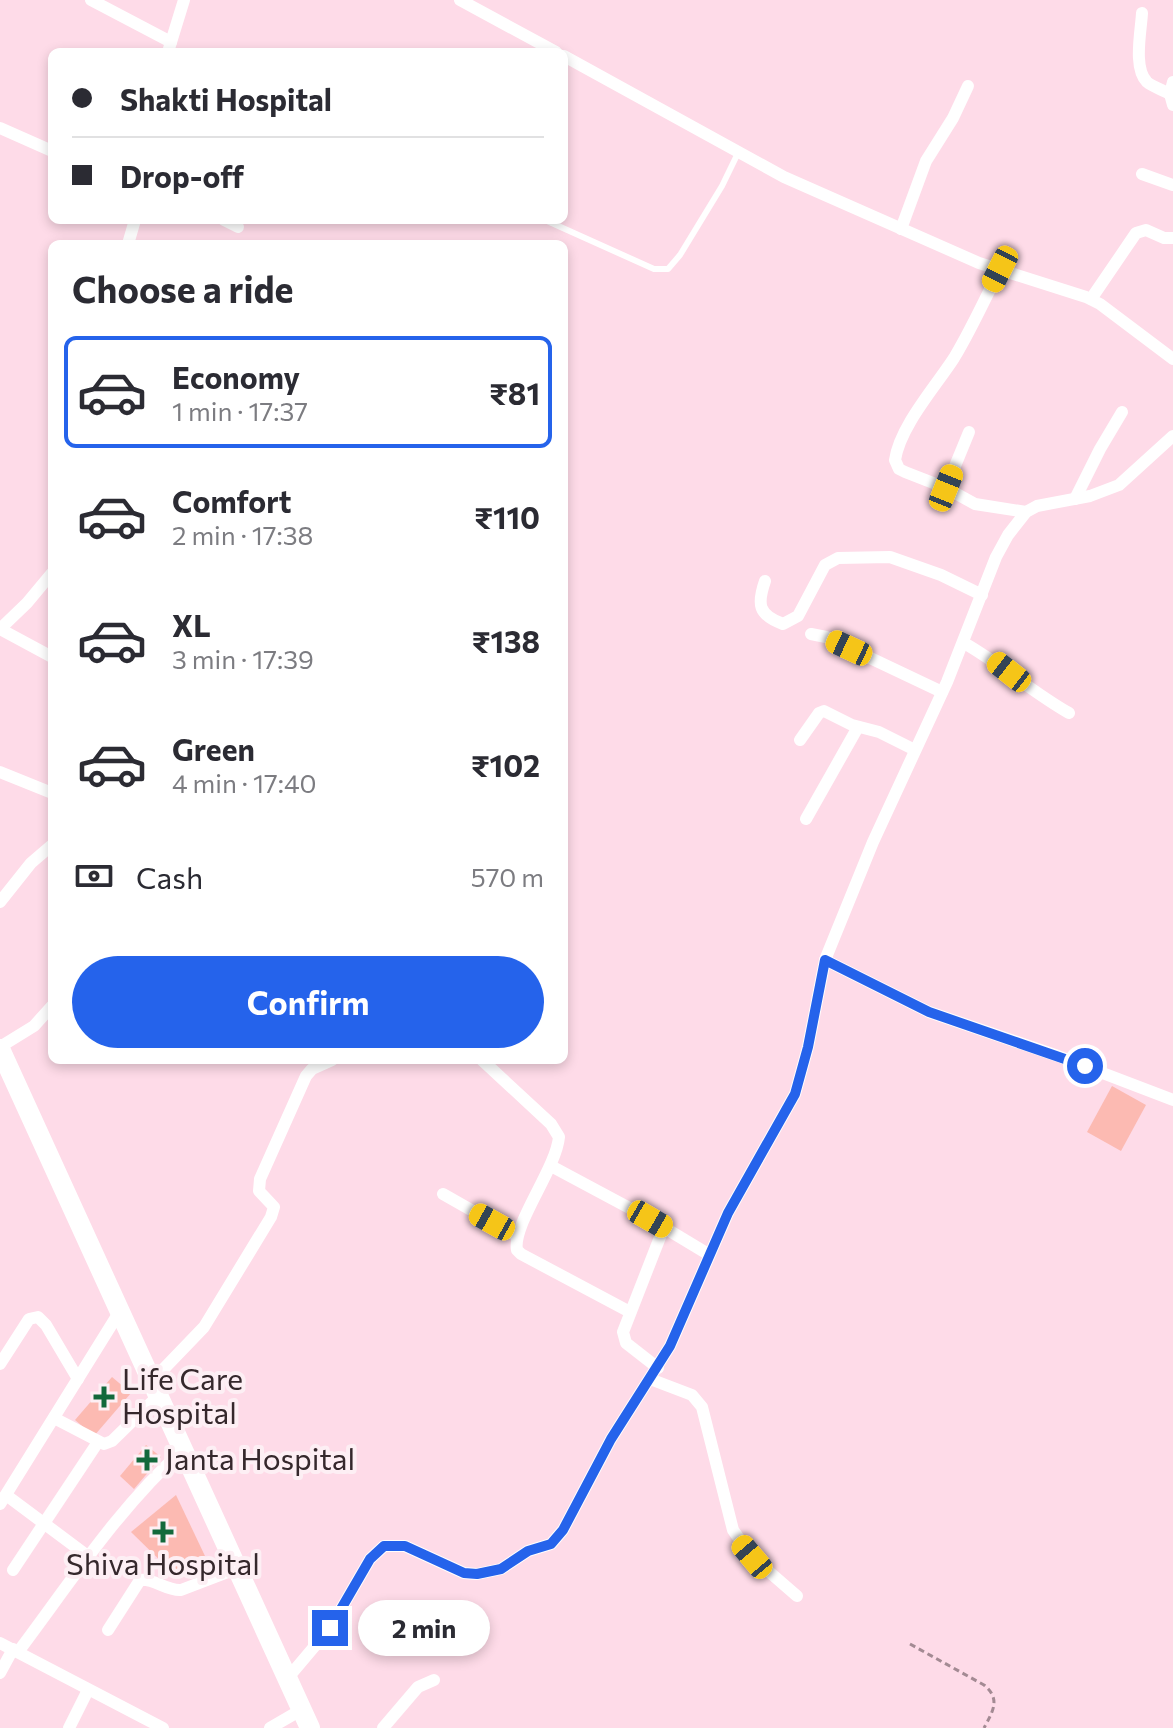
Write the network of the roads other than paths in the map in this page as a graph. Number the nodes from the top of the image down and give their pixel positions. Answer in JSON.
{"nodes":[{"id":1,"x":91,"y":0,"type":"edge"},
{"id":2,"x":184,"y":0,"type":"edge"},
{"id":3,"x":460,"y":0,"type":"edge"},
{"id":4,"x":1142,"y":13,"type":"dead end"},
{"id":5,"x":170,"y":47,"type":"edge"},
{"id":6,"x":549,"y":48,"type":"edge"},
{"id":7,"x":568,"y":58,"type":"edge"},
{"id":8,"x":968,"y":86,"type":"dead end"},
{"id":9,"x":1172,"y":93,"type":"edge"},
{"id":10,"x":0,"y":128,"type":"edge"},
{"id":11,"x":48,"y":149,"type":"edge"},
{"id":12,"x":738,"y":153,"type":"junction"},
{"id":13,"x":1142,"y":174,"type":"dead end"},
{"id":14,"x":1173,"y":185,"type":"edge"},
{"id":15,"x":232,"y":224,"type":"edge"},
{"id":16,"x":554,"y":224,"type":"edge"},
{"id":17,"x":238,"y":227,"type":"dead end"},
{"id":18,"x":901,"y":229,"type":"junction"},
{"id":19,"x":1173,"y":238,"type":"edge"},
{"id":20,"x":1000,"y":269,"type":"junction"},
{"id":21,"x":1091,"y":299,"type":"junction"},
{"id":22,"x":1173,"y":359,"type":"edge"},
{"id":23,"x":1122,"y":412,"type":"dead end"},
{"id":24,"x":969,"y":432,"type":"dead end"},
{"id":25,"x":1173,"y":436,"type":"edge"},
{"id":26,"x":946,"y":488,"type":"junction"},
{"id":27,"x":1075,"y":499,"type":"junction"},
{"id":28,"x":1026,"y":512,"type":"junction"},
{"id":29,"x":48,"y":578,"type":"edge"},
{"id":30,"x":765,"y":581,"type":"dead end"},
{"id":31,"x":982,"y":595,"type":"junction"},
{"id":32,"x":0,"y":629,"type":"edge"},
{"id":33,"x":811,"y":634,"type":"dead end"},
{"id":34,"x":964,"y":643,"type":"junction"},
{"id":35,"x":48,"y":655,"type":"edge"},
{"id":36,"x":942,"y":692,"type":"junction"},
{"id":37,"x":1069,"y":713,"type":"dead end"},
{"id":38,"x":858,"y":727,"type":"junction"},
{"id":39,"x":800,"y":740,"type":"dead end"},
{"id":40,"x":915,"y":750,"type":"junction"},
{"id":41,"x":0,"y":772,"type":"edge"},
{"id":42,"x":48,"y":791,"type":"edge"},
{"id":43,"x":806,"y":819,"type":"dead end"},
{"id":44,"x":48,"y":848,"type":"edge"},
{"id":45,"x":0,"y":902,"type":"edge"},
{"id":46,"x":825,"y":960,"type":"junction"},
{"id":47,"x":48,"y":1010,"type":"edge"},
{"id":48,"x":0,"y":1048,"type":"edge"},
{"id":49,"x":323,"y":1064,"type":"edge"},
{"id":50,"x":486,"y":1064,"type":"edge"},
{"id":51,"x":1173,"y":1100,"type":"edge"},
{"id":52,"x":551,"y":1166,"type":"junction"},
{"id":53,"x":443,"y":1194,"type":"dead end"},
{"id":54,"x":664,"y":1227,"type":"junction"},
{"id":55,"x":517,"y":1236,"type":"junction"},
{"id":56,"x":708,"y":1254,"type":"junction"},
{"id":57,"x":120,"y":1311,"type":"junction"},
{"id":58,"x":630,"y":1312,"type":"junction"},
{"id":59,"x":0,"y":1364,"type":"edge"},
{"id":60,"x":654,"y":1374,"type":"junction"},
{"id":61,"x":78,"y":1379,"type":"junction"},
{"id":62,"x":156,"y":1388,"type":"junction"},
{"id":63,"x":54,"y":1418,"type":"junction"},
{"id":64,"x":98,"y":1442,"type":"junction"},
{"id":65,"x":184,"y":1449,"type":"junction"},
{"id":66,"x":3,"y":1500,"type":"edge"},
{"id":67,"x":43,"y":1523,"type":"junction"},
{"id":68,"x":89,"y":1557,"type":"junction"},
{"id":69,"x":236,"y":1569,"type":"junction"},
{"id":70,"x":13,"y":1570,"type":"dead end"},
{"id":71,"x":797,"y":1596,"type":"dead end"},
{"id":72,"x":108,"y":1630,"type":"dead end"},
{"id":73,"x":0,"y":1643,"type":"edge"},
{"id":74,"x":15,"y":1650,"type":"junction"},
{"id":75,"x":0,"y":1673,"type":"edge"},
{"id":76,"x":287,"y":1679,"type":"junction"},
{"id":77,"x":434,"y":1680,"type":"dead end"},
{"id":78,"x":88,"y":1690,"type":"junction"},
{"id":79,"x":306,"y":1719,"type":"edge"},
{"id":80,"x":389,"y":1726,"type":"edge"},
{"id":81,"x":69,"y":1728,"type":"edge"},
{"id":82,"x":163,"y":1728,"type":"edge"},
{"id":83,"x":270,"y":1728,"type":"edge"}],
"edges":[{"from":1,"to":5,"type":"street"},
{"from":2,"to":5,"type":"street"},
{"from":3,"to":6,"type":"street"},
{"from":4,"to":9,"type":"street"},
{"from":7,"to":12,"type":"street"},
{"from":8,"to":18,"type":"street"},
{"from":10,"to":11,"type":"street"},
{"from":12,"to":16,"type":"lane"},
{"from":12,"to":18,"type":"street"},
{"from":13,"to":14,"type":"street"},
{"from":15,"to":17,"type":"street"},
{"from":18,"to":20,"type":"street"},
{"from":19,"to":21,"type":"street"},
{"from":20,"to":21,"type":"street"},
{"from":20,"to":26,"type":"street"},
{"from":21,"to":22,"type":"street"},
{"from":23,"to":27,"type":"street"},
{"from":24,"to":26,"type":"street"},
{"from":25,"to":27,"type":"street"},
{"from":26,"to":28,"type":"street"},
{"from":27,"to":28,"type":"street"},
{"from":28,"to":31,"type":"street"},
{"from":29,"to":32,"type":"street"},
{"from":30,"to":31,"type":"street"},
{"from":31,"to":34,"type":"street"},
{"from":32,"to":35,"type":"street"},
{"from":33,"to":36,"type":"street"},
{"from":34,"to":36,"type":"street"},
{"from":34,"to":37,"type":"street"},
{"from":36,"to":40,"type":"street"},
{"from":38,"to":39,"type":"street"},
{"from":38,"to":40,"type":"street"},
{"from":38,"to":43,"type":"street"},
{"from":40,"to":46,"type":"street"},
{"from":41,"to":42,"type":"street"},
{"from":44,"to":45,"type":"street"},
{"from":46,"to":51,"type":"street"},
{"from":46,"to":56,"type":"street"},
{"from":47,"to":48,"type":"street"},
{"from":48,"to":57,"type":"highway"},
{"from":49,"to":62,"type":"street"},
{"from":50,"to":52,"type":"street"},
{"from":52,"to":54,"type":"street"},
{"from":52,"to":55,"type":"street"},
{"from":53,"to":55,"type":"street"},
{"from":54,"to":56,"type":"street"},
{"from":54,"to":58,"type":"street"},
{"from":55,"to":58,"type":"street"},
{"from":56,"to":60,"type":"street"},
{"from":57,"to":61,"type":"street"},
{"from":57,"to":62,"type":"highway"},
{"from":58,"to":60,"type":"street"},
{"from":59,"to":61,"type":"street"},
{"from":60,"to":71,"type":"street"},
{"from":60,"to":76,"type":"street"},
{"from":61,"to":63,"type":"street"},
{"from":62,"to":64,"type":"street"},
{"from":62,"to":65,"type":"highway"},
{"from":63,"to":64,"type":"street"},
{"from":63,"to":66,"type":"street"},
{"from":64,"to":67,"type":"street"},
{"from":65,"to":68,"type":"street"},
{"from":65,"to":69,"type":"highway"},
{"from":66,"to":67,"type":"street"},
{"from":67,"to":68,"type":"street"},
{"from":67,"to":70,"type":"street"},
{"from":68,"to":74,"type":"street"},
{"from":69,"to":72,"type":"street"},
{"from":69,"to":76,"type":"highway"},
{"from":73,"to":74,"type":"street"},
{"from":74,"to":75,"type":"street"},
{"from":74,"to":78,"type":"street"},
{"from":76,"to":79,"type":"highway"},
{"from":77,"to":80,"type":"street"},
{"from":78,"to":81,"type":"street"},
{"from":78,"to":82,"type":"street"},
{"from":79,"to":83,"type":"street"}]}
